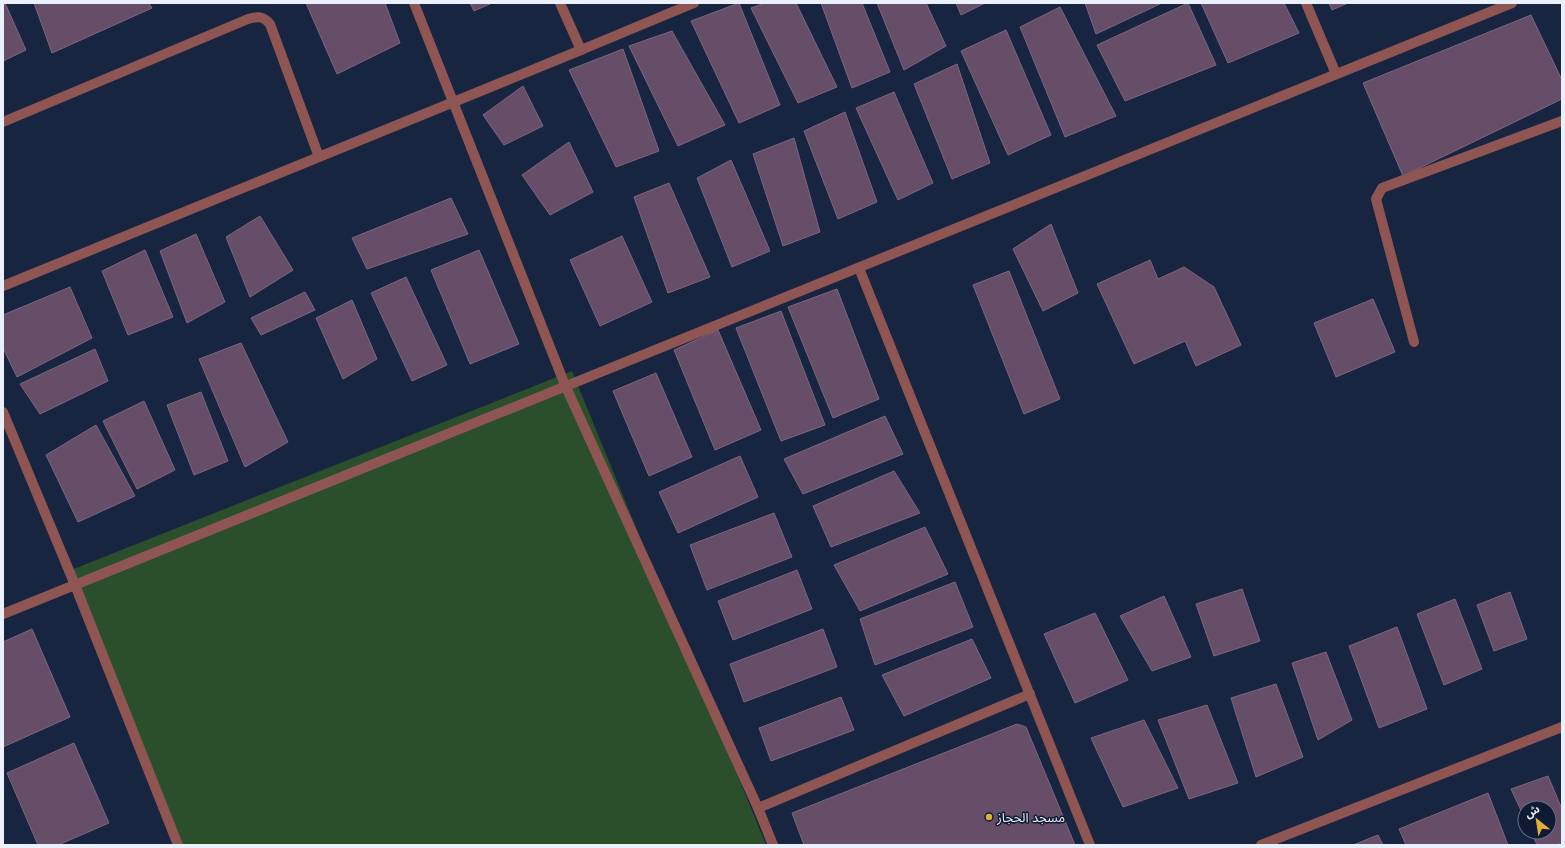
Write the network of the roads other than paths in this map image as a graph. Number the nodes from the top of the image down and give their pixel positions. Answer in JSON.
{"nodes":[{"id":1,"x":414,"y":3,"type":"edge"},
{"id":2,"x":560,"y":3,"type":"edge"},
{"id":3,"x":694,"y":3,"type":"edge"},
{"id":4,"x":1306,"y":3,"type":"edge"},
{"id":5,"x":1512,"y":3,"type":"edge"},
{"id":6,"x":581,"y":50,"type":"junction"},
{"id":7,"x":1336,"y":74,"type":"junction"},
{"id":8,"x":453,"y":102,"type":"junction"},
{"id":9,"x":1562,"y":121,"type":"edge"},
{"id":10,"x":3,"y":122,"type":"edge"},
{"id":11,"x":319,"y":157,"type":"junction"},
{"id":12,"x":859,"y":268,"type":"junction"},
{"id":13,"x":3,"y":286,"type":"edge"},
{"id":14,"x":1414,"y":342,"type":"dead end"},
{"id":15,"x":565,"y":385,"type":"junction"},
{"id":16,"x":3,"y":412,"type":"edge"},
{"id":17,"x":75,"y":585,"type":"junction"},
{"id":18,"x":3,"y":614,"type":"edge"},
{"id":19,"x":1030,"y":694,"type":"junction"},
{"id":20,"x":1562,"y":727,"type":"edge"},
{"id":21,"x":758,"y":808,"type":"junction"},
{"id":22,"x":178,"y":845,"type":"edge"},
{"id":23,"x":773,"y":845,"type":"edge"},
{"id":24,"x":1090,"y":845,"type":"edge"},
{"id":25,"x":1260,"y":845,"type":"edge"}],
"edges":[{"from":1,"to":8,"type":"street"},
{"from":2,"to":6,"type":"street"},
{"from":3,"to":6,"type":"street"},
{"from":4,"to":7,"type":"street"},
{"from":5,"to":7,"type":"street"},
{"from":6,"to":8,"type":"street"},
{"from":7,"to":12,"type":"street"},
{"from":8,"to":11,"type":"street"},
{"from":8,"to":15,"type":"street"},
{"from":9,"to":14,"type":"street"},
{"from":10,"to":11,"type":"street"},
{"from":11,"to":13,"type":"street"},
{"from":12,"to":15,"type":"street"},
{"from":12,"to":19,"type":"street"},
{"from":15,"to":17,"type":"street"},
{"from":15,"to":21,"type":"street"},
{"from":16,"to":17,"type":"street"},
{"from":17,"to":18,"type":"street"},
{"from":17,"to":22,"type":"street"},
{"from":19,"to":21,"type":"street"},
{"from":19,"to":24,"type":"street"},
{"from":20,"to":25,"type":"street"},
{"from":21,"to":23,"type":"street"}]}
